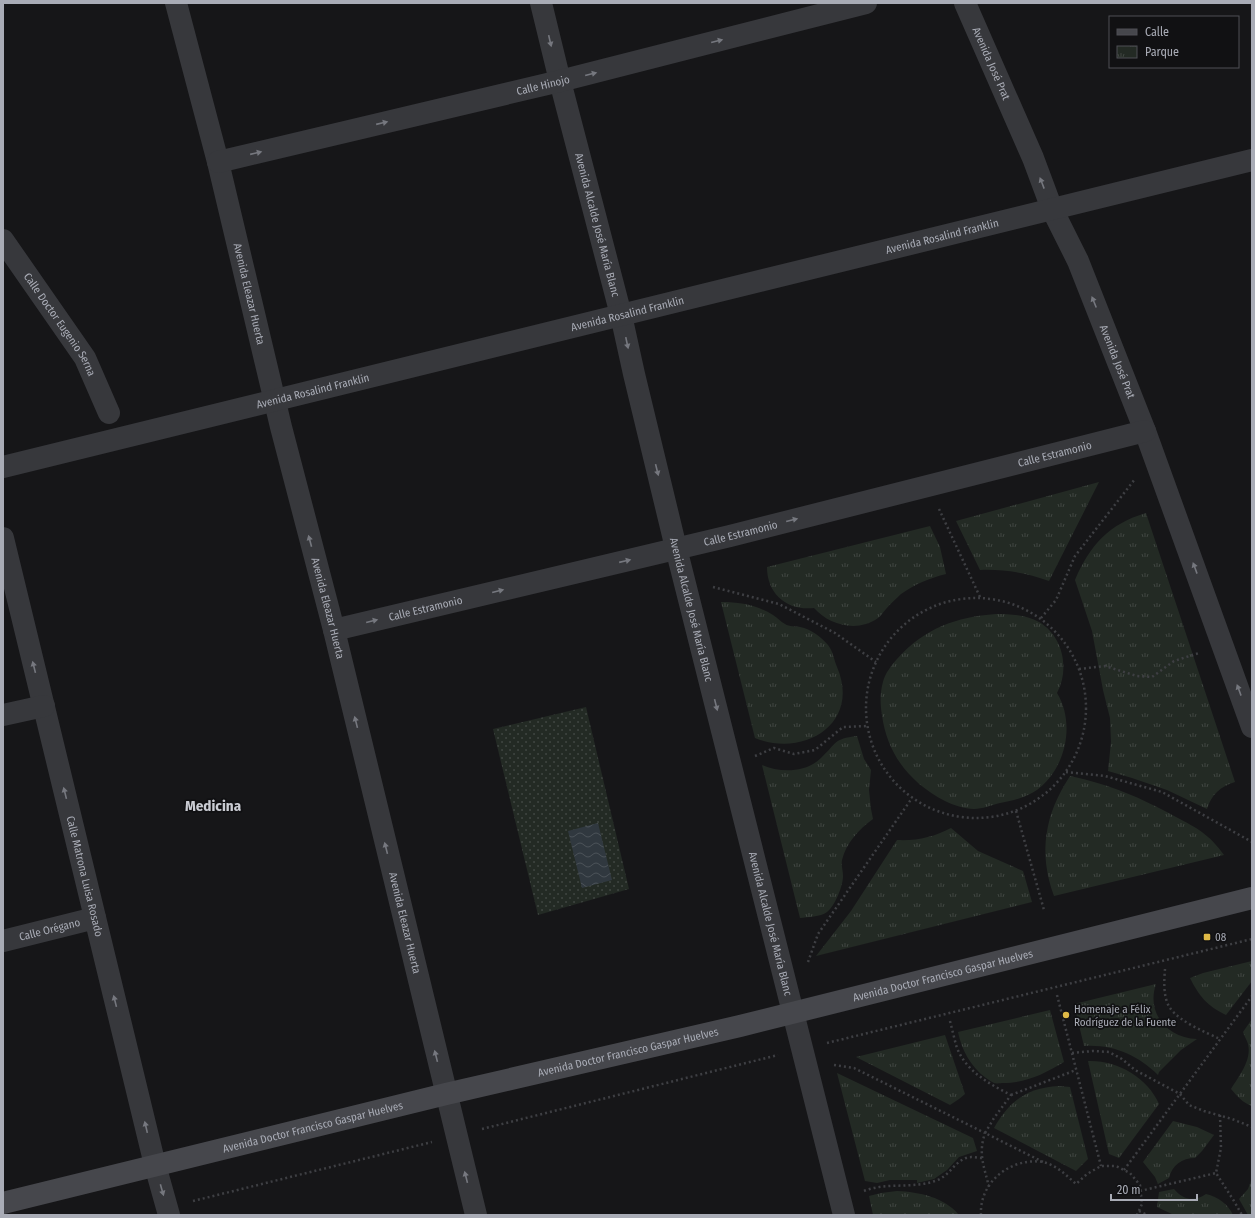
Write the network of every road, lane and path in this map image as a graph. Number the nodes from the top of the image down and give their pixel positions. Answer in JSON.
{"nodes":[{"id":1,"x":176,"y":3,"type":"edge"},
{"id":2,"x":541,"y":3,"type":"edge"},
{"id":3,"x":866,"y":3,"type":"edge"},
{"id":4,"x":966,"y":3,"type":"edge"},
{"id":5,"x":560,"y":82,"type":"junction"},
{"id":6,"x":1252,"y":160,"type":"edge"},
{"id":7,"x":218,"y":162,"type":"junction"},
{"id":8,"x":1052,"y":209,"type":"junction"},
{"id":9,"x":3,"y":240,"type":"edge"},
{"id":10,"x":621,"y":315,"type":"junction"},
{"id":11,"x":275,"y":400,"type":"junction"},
{"id":12,"x":109,"y":413,"type":"dead end"},
{"id":13,"x":1145,"y":431,"type":"junction"},
{"id":14,"x":3,"y":467,"type":"edge"},
{"id":15,"x":1137,"y":477,"type":"dead end"},
{"id":16,"x":938,"y":507,"type":"dead end"},
{"id":17,"x":3,"y":538,"type":"edge"},
{"id":18,"x":676,"y":548,"type":"junction"},
{"id":19,"x":710,"y":586,"type":"dead end"},
{"id":20,"x":980,"y":597,"type":"junction"},
{"id":21,"x":1041,"y":618,"type":"junction"},
{"id":22,"x":334,"y":630,"type":"junction"},
{"id":23,"x":1200,"y":653,"type":"dead end"},
{"id":24,"x":876,"y":662,"type":"junction"},
{"id":25,"x":1079,"y":669,"type":"junction"},
{"id":26,"x":44,"y":706,"type":"junction"},
{"id":27,"x":3,"y":715,"type":"edge"},
{"id":28,"x":868,"y":726,"type":"junction"},
{"id":29,"x":1252,"y":727,"type":"edge"},
{"id":30,"x":754,"y":757,"type":"dead end"},
{"id":31,"x":1066,"y":772,"type":"junction"},
{"id":32,"x":912,"y":798,"type":"junction"},
{"id":33,"x":1016,"y":811,"type":"junction"},
{"id":34,"x":1252,"y":842,"type":"edge"},
{"id":35,"x":1252,"y":898,"type":"edge"},
{"id":36,"x":1044,"y":910,"type":"dead end"},
{"id":37,"x":95,"y":918,"type":"junction"},
{"id":38,"x":1252,"y":939,"type":"edge"},
{"id":39,"x":3,"y":941,"type":"edge"},
{"id":40,"x":807,"y":964,"type":"dead end"},
{"id":41,"x":1165,"y":969,"type":"dead end"},
{"id":42,"x":1057,"y":995,"type":"dead end"},
{"id":43,"x":1252,"y":996,"type":"edge"},
{"id":44,"x":793,"y":1013,"type":"junction"},
{"id":45,"x":950,"y":1021,"type":"dead end"},
{"id":46,"x":1220,"y":1039,"type":"junction"},
{"id":47,"x":822,"y":1045,"type":"dead end"},
{"id":48,"x":1072,"y":1053,"type":"junction"},
{"id":49,"x":782,"y":1054,"type":"dead end"},
{"id":50,"x":832,"y":1065,"type":"dead end"},
{"id":51,"x":1076,"y":1070,"type":"junction"},
{"id":52,"x":446,"y":1094,"type":"junction"},
{"id":53,"x":1180,"y":1094,"type":"junction"},
{"id":54,"x":1011,"y":1095,"type":"junction"},
{"id":55,"x":1220,"y":1115,"type":"junction"},
{"id":56,"x":1252,"y":1126,"type":"edge"},
{"id":57,"x":475,"y":1131,"type":"dead end"},
{"id":58,"x":985,"y":1133,"type":"junction"},
{"id":59,"x":437,"y":1141,"type":"dead end"},
{"id":60,"x":982,"y":1158,"type":"junction"},
{"id":61,"x":1044,"y":1162,"type":"junction"},
{"id":62,"x":155,"y":1165,"type":"junction"},
{"id":63,"x":1101,"y":1166,"type":"junction"},
{"id":64,"x":1124,"y":1170,"type":"junction"},
{"id":65,"x":1216,"y":1173,"type":"junction"},
{"id":66,"x":989,"y":1187,"type":"junction"},
{"id":67,"x":1140,"y":1191,"type":"junction"},
{"id":68,"x":862,"y":1192,"type":"dead end"},
{"id":69,"x":3,"y":1203,"type":"edge"},
{"id":70,"x":178,"y":1209,"type":"edge"},
{"id":71,"x":1139,"y":1211,"type":"junction"},
{"id":72,"x":981,"y":1214,"type":"edge"},
{"id":73,"x":476,"y":1215,"type":"edge"},
{"id":74,"x":844,"y":1215,"type":"edge"},
{"id":75,"x":1137,"y":1215,"type":"edge"},
{"id":76,"x":1147,"y":1215,"type":"edge"},
{"id":77,"x":1242,"y":1215,"type":"edge"}],
"edges":[{"from":1,"to":7,"type":"street","name":"Avenida Eleazar Huerta"},
{"from":2,"to":5,"type":"street","name":"Avenida Alcalde José María Blanc","one_way":true},
{"from":5,"to":3,"type":"street","name":"Calle Hinojo","one_way":true},
{"from":8,"to":4,"type":"street","name":"Avenida José Prat","one_way":true},
{"from":7,"to":5,"type":"street","name":"Calle Hinojo","one_way":true},
{"from":5,"to":10,"type":"street","name":"Avenida Alcalde José María Blanc"},
{"from":6,"to":8,"type":"street","name":"Avenida Rosalind Franklin"},
{"from":7,"to":11,"type":"street","name":"Avenida Eleazar Huerta"},
{"from":8,"to":10,"type":"street","name":"Avenida Rosalind Franklin"},
{"from":13,"to":8,"type":"street","name":"Avenida José Prat","one_way":true},
{"from":9,"to":12,"type":"street","name":"Calle Doctor Eugenio Serna"},
{"from":10,"to":11,"type":"street","name":"Avenida Rosalind Franklin"},
{"from":10,"to":18,"type":"street","name":"Avenida Alcalde José María Blanc","one_way":true},
{"from":11,"to":14,"type":"street","name":"Avenida Rosalind Franklin"},
{"from":22,"to":11,"type":"street","name":"Avenida Eleazar Huerta","one_way":true},
{"from":18,"to":13,"type":"street","name":"Calle Estramonio","one_way":true},
{"from":29,"to":13,"type":"street","name":"Avenida José Prat","one_way":true},
{"from":15,"to":21,"type":"path"},
{"from":16,"to":20,"type":"path"},
{"from":26,"to":17,"type":"street","name":"Calle Matrona Luisa Rosado","one_way":true},
{"from":22,"to":18,"type":"street","name":"Calle Estramonio","one_way":true},
{"from":18,"to":44,"type":"street","name":"Avenida Alcalde José María Blanc","one_way":true},
{"from":19,"to":24,"type":"path"},
{"from":20,"to":21,"type":"path"},
{"from":20,"to":24,"type":"path"},
{"from":21,"to":25,"type":"path"},
{"from":52,"to":22,"type":"street","name":"Avenida Eleazar Huerta","one_way":true},
{"from":23,"to":25,"type":"path"},
{"from":24,"to":28,"type":"path"},
{"from":25,"to":31,"type":"path"},
{"from":26,"to":27,"type":"street"},
{"from":37,"to":26,"type":"street","name":"Calle Matrona Luisa Rosado","one_way":true},
{"from":28,"to":30,"type":"path"},
{"from":28,"to":32,"type":"path"},
{"from":31,"to":33,"type":"path"},
{"from":31,"to":34,"type":"path"},
{"from":32,"to":33,"type":"path"},
{"from":32,"to":40,"type":"path"},
{"from":33,"to":36,"type":"path"},
{"from":35,"to":44,"type":"street","name":"Avenida Doctor Francisco Gaspar Huelves"},
{"from":37,"to":39,"type":"street","name":"Calle Orégano"},
{"from":62,"to":37,"type":"street","name":"Calle Matrona Luisa Rosado","one_way":true},
{"from":38,"to":47,"type":"path"},
{"from":41,"to":46,"type":"path"},
{"from":42,"to":48,"type":"path"},
{"from":43,"to":46,"type":"path"},
{"from":44,"to":52,"type":"street","name":"Avenida Doctor Francisco Gaspar Huelves"},
{"from":44,"to":74,"type":"street","name":"Avenida Alcalde José María Blanc"},
{"from":45,"to":54,"type":"path"},
{"from":46,"to":53,"type":"path"},
{"from":48,"to":51,"type":"path"},
{"from":48,"to":53,"type":"path"},
{"from":49,"to":57,"type":"path"},
{"from":50,"to":58,"type":"path"},
{"from":51,"to":54,"type":"path"},
{"from":51,"to":63,"type":"path"},
{"from":52,"to":62,"type":"street","name":"Avenida Doctor Francisco Gaspar Huelves"},
{"from":73,"to":52,"type":"street","name":"Avenida Eleazar Huerta","one_way":true},
{"from":53,"to":55,"type":"path"},
{"from":53,"to":64,"type":"path"},
{"from":54,"to":58,"type":"path"},
{"from":55,"to":56,"type":"path"},
{"from":55,"to":65,"type":"path"},
{"from":58,"to":60,"type":"path"},
{"from":58,"to":61,"type":"path"},
{"from":59,"to":70,"type":"path"},
{"from":60,"to":66,"type":"path"},
{"from":60,"to":68,"type":"path"},
{"from":61,"to":63,"type":"path"},
{"from":61,"to":66,"type":"path"},
{"from":62,"to":69,"type":"street","name":"Avenida Doctor Francisco Gaspar Huelves"},
{"from":62,"to":70,"type":"street","name":"Calle Matrona Luisa Rosado","one_way":true},
{"from":63,"to":64,"type":"path"},
{"from":64,"to":67,"type":"path"},
{"from":65,"to":67,"type":"path"},
{"from":65,"to":77,"type":"path"},
{"from":66,"to":72,"type":"path"},
{"from":67,"to":71,"type":"path"},
{"from":71,"to":75,"type":"path"},
{"from":71,"to":76,"type":"path"}]}
